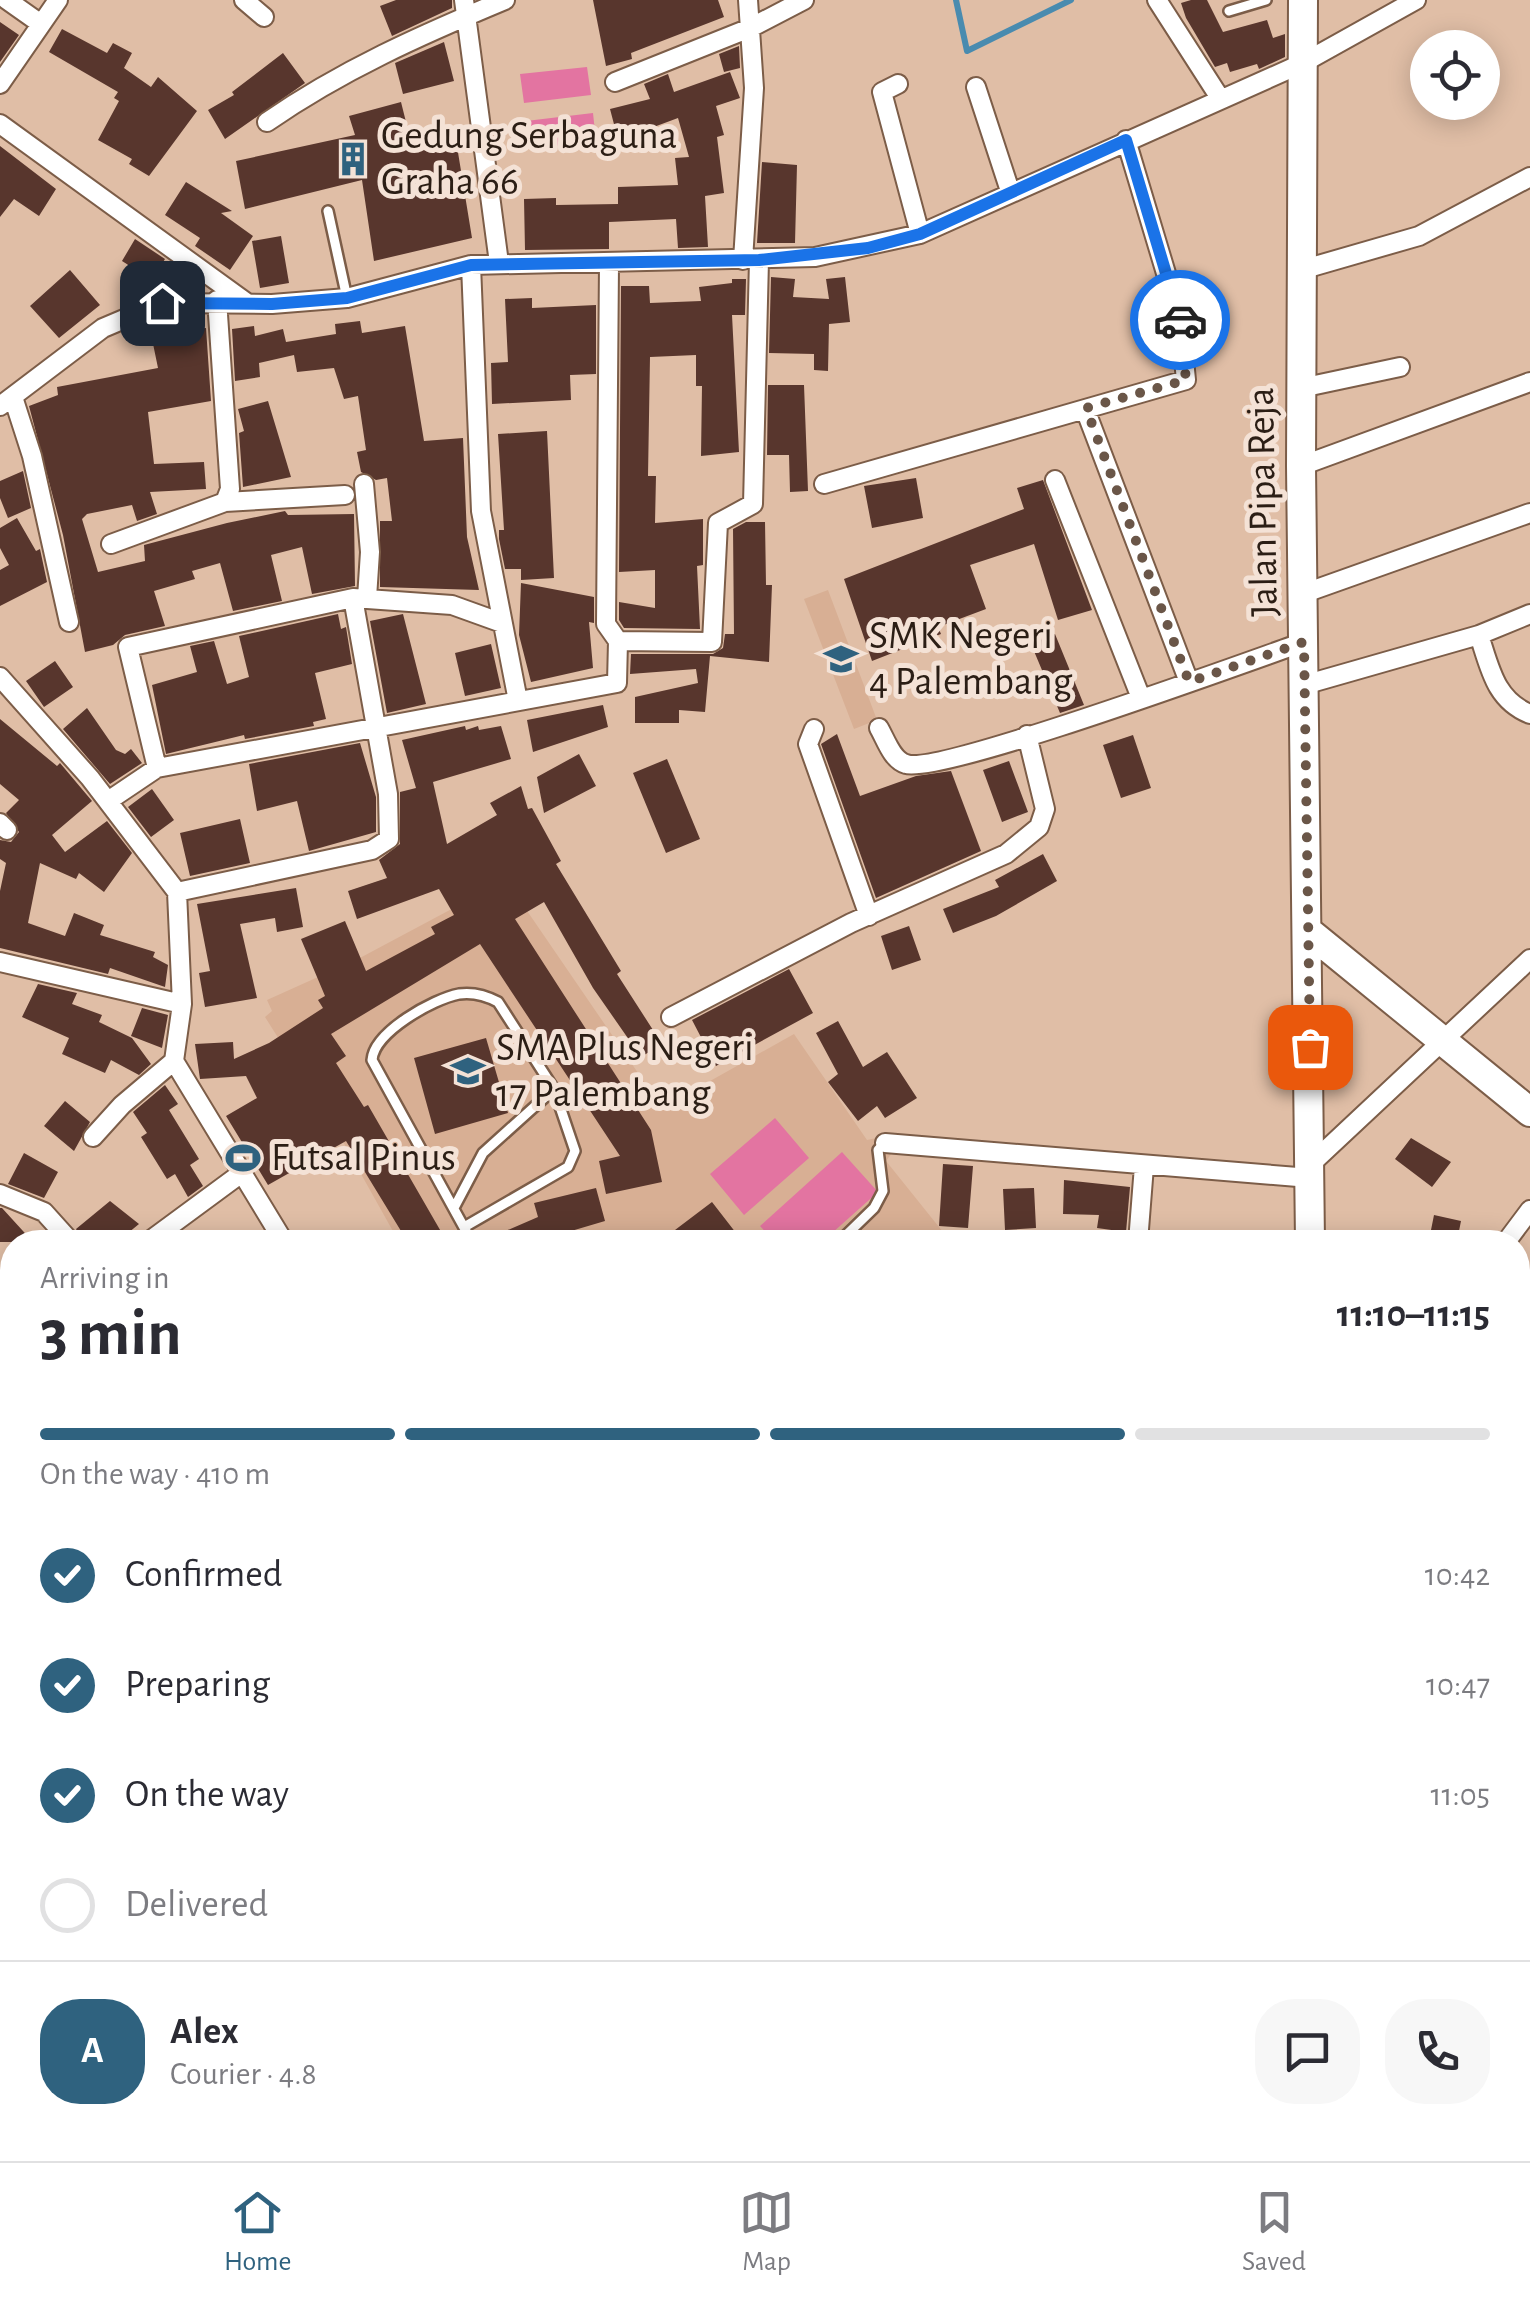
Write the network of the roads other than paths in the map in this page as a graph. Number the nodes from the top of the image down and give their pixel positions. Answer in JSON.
{"nodes":[{"id":1,"x":6,"y":0,"type":"edge"},
{"id":2,"x":58,"y":0,"type":"edge"},
{"id":3,"x":244,"y":0,"type":"edge"},
{"id":4,"x":505,"y":0,"type":"edge"},
{"id":5,"x":748,"y":0,"type":"edge"},
{"id":6,"x":804,"y":0,"type":"edge"},
{"id":7,"x":1158,"y":0,"type":"edge"},
{"id":8,"x":1266,"y":0,"type":"edge"},
{"id":9,"x":1303,"y":0,"type":"edge"},
{"id":10,"x":1416,"y":0,"type":"edge"},
{"id":11,"x":465,"y":8,"type":"edge"},
{"id":12,"x":1229,"y":11,"type":"dead end"},
{"id":13,"x":264,"y":18,"type":"dead end"},
{"id":14,"x":41,"y":24,"type":"junction"},
{"id":15,"x":750,"y":28,"type":"junction"},
{"id":16,"x":1303,"y":64,"type":"junction"},
{"id":17,"x":615,"y":82,"type":"dead end"},
{"id":18,"x":0,"y":84,"type":"edge"},
{"id":19,"x":898,"y":84,"type":"dead end"},
{"id":20,"x":976,"y":87,"type":"dead end"},
{"id":21,"x":1220,"y":98,"type":"junction"},
{"id":22,"x":267,"y":122,"type":"dead end"},
{"id":23,"x":0,"y":124,"type":"edge"},
{"id":24,"x":1126,"y":140,"type":"junction"},
{"id":25,"x":1530,"y":177,"type":"edge"},
{"id":26,"x":1010,"y":191,"type":"junction"},
{"id":27,"x":328,"y":212,"type":"dead end"},
{"id":28,"x":920,"y":234,"type":"junction"},
{"id":29,"x":751,"y":260,"type":"junction"},
{"id":30,"x":499,"y":263,"type":"junction"},
{"id":31,"x":608,"y":264,"type":"junction"},
{"id":32,"x":471,"y":265,"type":"junction"},
{"id":33,"x":1301,"y":270,"type":"junction"},
{"id":34,"x":347,"y":298,"type":"junction"},
{"id":35,"x":217,"y":300,"type":"junction"},
{"id":36,"x":247,"y":303,"type":"junction"},
{"id":37,"x":1400,"y":367,"type":"dead end"},
{"id":38,"x":1530,"y":382,"type":"edge"},
{"id":39,"x":1301,"y":388,"type":"junction"},
{"id":40,"x":6,"y":402,"type":"edge"},
{"id":41,"x":1086,"y":408,"type":"junction"},
{"id":42,"x":1302,"y":466,"type":"junction"},
{"id":43,"x":1055,"y":480,"type":"dead end"},
{"id":44,"x":364,"y":484,"type":"dead end"},
{"id":45,"x":824,"y":484,"type":"dead end"},
{"id":46,"x":345,"y":496,"type":"dead end"},
{"id":47,"x":225,"y":502,"type":"junction"},
{"id":48,"x":1530,"y":513,"type":"edge"},
{"id":49,"x":112,"y":544,"type":"dead end"},
{"id":50,"x":1305,"y":593,"type":"junction"},
{"id":51,"x":360,"y":598,"type":"junction"},
{"id":52,"x":1530,"y":614,"type":"edge"},
{"id":53,"x":69,"y":622,"type":"dead end"},
{"id":54,"x":502,"y":623,"type":"junction"},
{"id":55,"x":1479,"y":635,"type":"junction"},
{"id":56,"x":618,"y":641,"type":"junction"},
{"id":57,"x":1304,"y":642,"type":"junction"},
{"id":58,"x":0,"y":677,"type":"edge"},
{"id":59,"x":1189,"y":682,"type":"junction"},
{"id":60,"x":1304,"y":685,"type":"junction"},
{"id":61,"x":1140,"y":698,"type":"junction"},
{"id":62,"x":518,"y":701,"type":"junction"},
{"id":63,"x":1530,"y":714,"type":"edge"},
{"id":64,"x":377,"y":726,"type":"junction"},
{"id":65,"x":879,"y":728,"type":"dead end"},
{"id":66,"x":814,"y":729,"type":"dead end"},
{"id":67,"x":1027,"y":735,"type":"junction"},
{"id":68,"x":157,"y":768,"type":"junction"},
{"id":69,"x":108,"y":801,"type":"junction"},
{"id":70,"x":177,"y":892,"type":"junction"},
{"id":71,"x":860,"y":919,"type":"junction"},
{"id":72,"x":1309,"y":932,"type":"junction"},
{"id":73,"x":1530,"y":959,"type":"edge"},
{"id":74,"x":0,"y":962,"type":"edge"},
{"id":75,"x":182,"y":1004,"type":"junction"},
{"id":76,"x":671,"y":1016,"type":"dead end"},
{"id":77,"x":1442,"y":1042,"type":"junction"},
{"id":78,"x":174,"y":1061,"type":"junction"},
{"id":79,"x":554,"y":1089,"type":"junction"},
{"id":80,"x":1530,"y":1112,"type":"edge"},
{"id":81,"x":93,"y":1137,"type":"dead end"},
{"id":82,"x":885,"y":1143,"type":"joint"},
{"id":83,"x":1144,"y":1166,"type":"junction"},
{"id":84,"x":1311,"y":1170,"type":"junction"},
{"id":85,"x":243,"y":1172,"type":"junction"},
{"id":86,"x":0,"y":1194,"type":"edge"},
{"id":87,"x":455,"y":1206,"type":"junction"},
{"id":88,"x":466,"y":1226,"type":"junction"},
{"id":89,"x":60,"y":1230,"type":"edge"},
{"id":90,"x":164,"y":1230,"type":"edge"},
{"id":91,"x":277,"y":1230,"type":"edge"},
{"id":92,"x":468,"y":1230,"type":"edge"},
{"id":93,"x":851,"y":1230,"type":"edge"},
{"id":94,"x":1139,"y":1230,"type":"edge"},
{"id":95,"x":1310,"y":1230,"type":"edge"}],
"edges":[{"from":1,"to":14,"type":"street"},
{"from":2,"to":14,"type":"street"},
{"from":3,"to":13,"type":"street"},
{"from":4,"to":11,"type":"street"},
{"from":5,"to":15,"type":"street"},
{"from":6,"to":15,"type":"street"},
{"from":7,"to":21,"type":"street"},
{"from":8,"to":12,"type":"lane"},
{"from":9,"to":16,"type":"street","name":"Jalan Pipa Reja"},
{"from":10,"to":16,"type":"street"},
{"from":11,"to":22,"type":"street"},
{"from":11,"to":30,"type":"street"},
{"from":14,"to":18,"type":"street"},
{"from":15,"to":17,"type":"street"},
{"from":15,"to":29,"type":"street"},
{"from":16,"to":21,"type":"street"},
{"from":16,"to":33,"type":"street","name":"Jalan Pipa Reja"},
{"from":19,"to":28,"type":"street"},
{"from":20,"to":26,"type":"street"},
{"from":21,"to":24,"type":"street"},
{"from":23,"to":36,"type":"street"},
{"from":24,"to":26,"type":"street"},
{"from":24,"to":41,"type":"street"},
{"from":25,"to":33,"type":"street"},
{"from":26,"to":28,"type":"street"},
{"from":27,"to":34,"type":"lane"},
{"from":28,"to":29,"type":"street"},
{"from":29,"to":31,"type":"street"},
{"from":29,"to":56,"type":"street"},
{"from":30,"to":31,"type":"street"},
{"from":30,"to":32,"type":"street"},
{"from":31,"to":56,"type":"street"},
{"from":32,"to":34,"type":"street"},
{"from":32,"to":54,"type":"street"},
{"from":33,"to":39,"type":"street","name":"Jalan Pipa Reja"},
{"from":34,"to":36,"type":"street"},
{"from":35,"to":36,"type":"street"},
{"from":35,"to":40,"type":"street"},
{"from":35,"to":47,"type":"street"},
{"from":37,"to":39,"type":"street"},
{"from":38,"to":42,"type":"street"},
{"from":39,"to":42,"type":"street","name":"Jalan Pipa Reja"},
{"from":40,"to":53,"type":"street"},
{"from":41,"to":45,"type":"street"},
{"from":41,"to":59,"type":"street"},
{"from":42,"to":50,"type":"street","name":"Jalan Pipa Reja"},
{"from":43,"to":61,"type":"street"},
{"from":44,"to":51,"type":"street"},
{"from":46,"to":47,"type":"street"},
{"from":47,"to":49,"type":"street"},
{"from":48,"to":50,"type":"street"},
{"from":50,"to":57,"type":"street","name":"Jalan Pipa Reja"},
{"from":51,"to":54,"type":"street"},
{"from":51,"to":64,"type":"street"},
{"from":51,"to":68,"type":"street"},
{"from":52,"to":55,"type":"street"},
{"from":54,"to":62,"type":"street"},
{"from":55,"to":60,"type":"street"},
{"from":55,"to":63,"type":"street"},
{"from":56,"to":62,"type":"street"},
{"from":57,"to":59,"type":"street"},
{"from":57,"to":60,"type":"street","name":"Jalan Pipa Reja"},
{"from":58,"to":69,"type":"street"},
{"from":59,"to":61,"type":"street"},
{"from":60,"to":72,"type":"street","name":"Jalan Pipa Reja"},
{"from":61,"to":67,"type":"street"},
{"from":62,"to":64,"type":"street"},
{"from":64,"to":68,"type":"street"},
{"from":64,"to":70,"type":"street"},
{"from":65,"to":67,"type":"street"},
{"from":66,"to":71,"type":"street"},
{"from":67,"to":71,"type":"street"},
{"from":68,"to":69,"type":"street"},
{"from":69,"to":70,"type":"street"},
{"from":70,"to":75,"type":"street"},
{"from":71,"to":76,"type":"street"},
{"from":72,"to":77,"type":"street"},
{"from":72,"to":84,"type":"street","name":"Jalan Pipa Reja"},
{"from":73,"to":77,"type":"street"},
{"from":74,"to":75,"type":"street"},
{"from":75,"to":78,"type":"street"},
{"from":77,"to":80,"type":"street"},
{"from":77,"to":84,"type":"street"},
{"from":78,"to":81,"type":"street"},
{"from":78,"to":85,"type":"street"},
{"from":79,"to":87,"type":"lane"},
{"from":79,"to":87,"type":"lane"},
{"from":79,"to":88,"type":"lane"},
{"from":82,"to":83,"type":"street"},
{"from":82,"to":93,"type":"lane"},
{"from":83,"to":84,"type":"street"},
{"from":83,"to":94,"type":"street"},
{"from":84,"to":95,"type":"street","name":"Jalan Pipa Reja"},
{"from":85,"to":90,"type":"street"},
{"from":85,"to":91,"type":"street"},
{"from":86,"to":89,"type":"street"},
{"from":87,"to":88,"type":"lane"},
{"from":88,"to":92,"type":"lane"}]}
